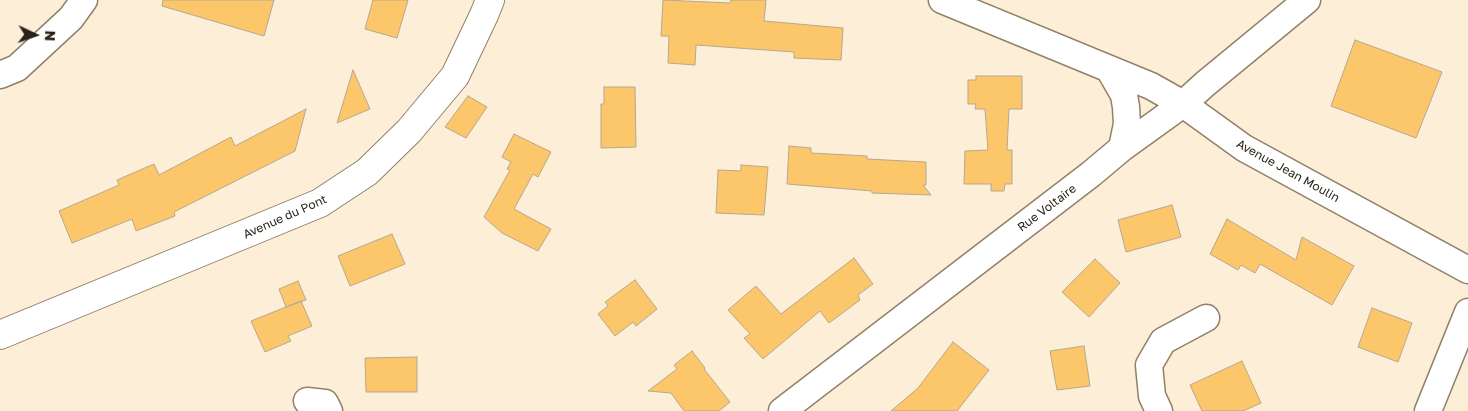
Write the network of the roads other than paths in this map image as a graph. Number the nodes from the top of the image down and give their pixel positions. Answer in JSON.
{"nodes":[{"id":1,"x":84,"y":0,"type":"edge"},
{"id":2,"x":490,"y":0,"type":"edge"},
{"id":3,"x":942,"y":0,"type":"edge"},
{"id":4,"x":1307,"y":0,"type":"edge"},
{"id":5,"x":1109,"y":69,"type":"junction"},
{"id":6,"x":0,"y":75,"type":"edge"},
{"id":7,"x":1183,"y":104,"type":"junction"},
{"id":8,"x":1122,"y":148,"type":"junction"},
{"id":9,"x":1468,"y":270,"type":"edge"},
{"id":10,"x":1468,"y":312,"type":"edge"},
{"id":11,"x":1206,"y":318,"type":"dead end"},
{"id":12,"x":0,"y":335,"type":"edge"},
{"id":13,"x":782,"y":411,"type":"edge"},
{"id":14,"x":1159,"y":411,"type":"edge"},
{"id":15,"x":1428,"y":411,"type":"edge"}],
"edges":[{"from":1,"to":6,"type":"street"},
{"from":2,"to":12,"type":"street","name":"Avenue du Pont"},
{"from":3,"to":5,"type":"street","name":"Avenue Jean Moulin"},
{"from":4,"to":7,"type":"street","name":"Rue Voltaire"},
{"from":5,"to":7,"type":"street","name":"Avenue Jean Moulin"},
{"from":5,"to":8,"type":"street"},
{"from":7,"to":8,"type":"street","name":"Rue Voltaire"},
{"from":7,"to":9,"type":"street","name":"Avenue Jean Moulin"},
{"from":8,"to":13,"type":"street","name":"Rue Voltaire"},
{"from":10,"to":15,"type":"street"},
{"from":11,"to":14,"type":"street"}]}
